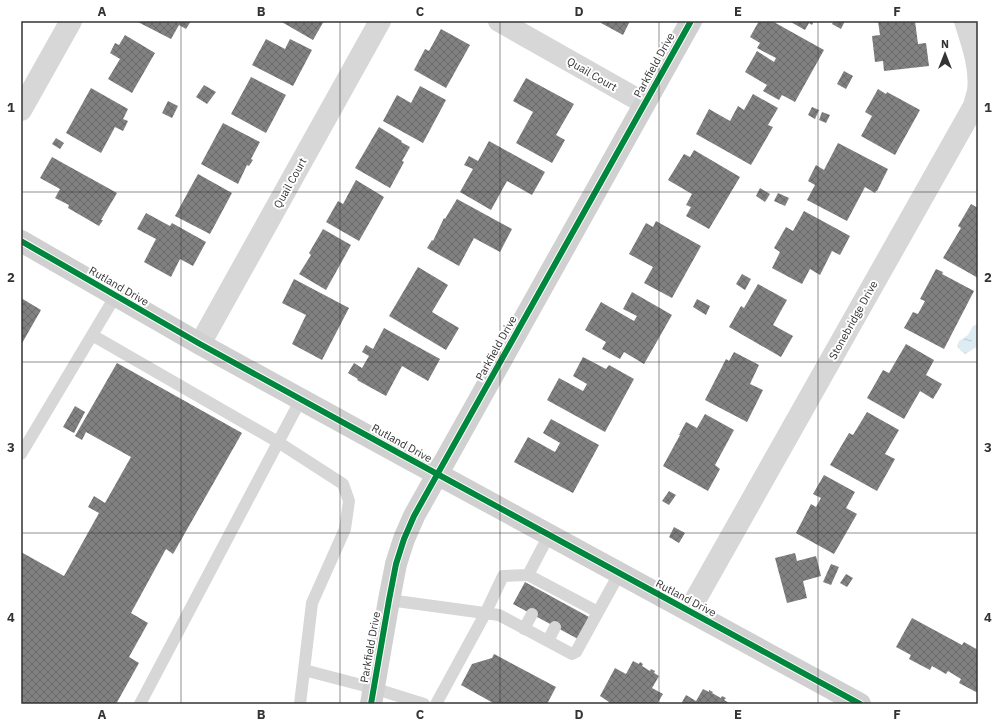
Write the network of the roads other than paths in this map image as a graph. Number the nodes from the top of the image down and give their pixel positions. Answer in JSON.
{"nodes":[{"id":1,"x":71,"y":21,"type":"edge"},
{"id":2,"x":380,"y":21,"type":"edge"},
{"id":3,"x":499,"y":21,"type":"edge"},
{"id":4,"x":690,"y":21,"type":"edge"},
{"id":5,"x":964,"y":21,"type":"edge"},
{"id":6,"x":644,"y":104,"type":"junction"},
{"id":7,"x":21,"y":110,"type":"edge"},
{"id":8,"x":21,"y":241,"type":"edge"},
{"id":9,"x":116,"y":296,"type":"junction"},
{"id":10,"x":92,"y":335,"type":"junction"},
{"id":11,"x":200,"y":344,"type":"junction"},
{"id":12,"x":301,"y":399,"type":"junction"},
{"id":13,"x":278,"y":442,"type":"junction"},
{"id":14,"x":21,"y":454,"type":"edge"},
{"id":15,"x":437,"y":474,"type":"junction"},
{"id":16,"x":549,"y":535,"type":"junction"},
{"id":17,"x":619,"y":574,"type":"junction"},
{"id":18,"x":528,"y":575,"type":"junction"},
{"id":19,"x":389,"y":600,"type":"junction"},
{"id":20,"x":689,"y":611,"type":"junction"},
{"id":21,"x":598,"y":612,"type":"junction"},
{"id":22,"x":485,"y":614,"type":"junction"},
{"id":23,"x":532,"y":614,"type":"dead end"},
{"id":24,"x":555,"y":627,"type":"dead end"},
{"id":25,"x":524,"y":629,"type":"junction"},
{"id":26,"x":548,"y":641,"type":"junction"},
{"id":27,"x":304,"y":670,"type":"junction"},
{"id":28,"x":372,"y":696,"type":"edge"},
{"id":29,"x":140,"y":704,"type":"edge"},
{"id":30,"x":300,"y":704,"type":"edge"},
{"id":31,"x":424,"y":704,"type":"edge"},
{"id":32,"x":436,"y":704,"type":"edge"},
{"id":33,"x":860,"y":704,"type":"edge"}],
"edges":[{"from":1,"to":7,"type":"street"},
{"from":2,"to":11,"type":"street","name":"Quail Court"},
{"from":3,"to":6,"type":"street","name":"Quail Court"},
{"from":4,"to":6,"type":"street","name":"Parkfield Drive"},
{"from":5,"to":20,"type":"street","name":"Stonebridge Drive"},
{"from":6,"to":15,"type":"street","name":"Parkfield Drive"},
{"from":8,"to":9,"type":"street","name":"Rutland Drive"},
{"from":9,"to":10,"type":"lane"},
{"from":9,"to":11,"type":"street","name":"Rutland Drive"},
{"from":10,"to":13,"type":"lane"},
{"from":10,"to":14,"type":"lane"},
{"from":11,"to":12,"type":"street","name":"Rutland Drive"},
{"from":12,"to":13,"type":"lane"},
{"from":12,"to":15,"type":"street","name":"Rutland Drive"},
{"from":13,"to":27,"type":"lane"},
{"from":13,"to":29,"type":"lane"},
{"from":15,"to":16,"type":"street","name":"Rutland Drive"},
{"from":15,"to":19,"type":"street","name":"Parkfield Drive"},
{"from":16,"to":17,"type":"street","name":"Rutland Drive"},
{"from":16,"to":18,"type":"lane"},
{"from":17,"to":20,"type":"street","name":"Rutland Drive"},
{"from":17,"to":21,"type":"lane"},
{"from":18,"to":21,"type":"lane"},
{"from":18,"to":22,"type":"lane"},
{"from":19,"to":22,"type":"lane"},
{"from":19,"to":28,"type":"street","name":"Parkfield Drive"},
{"from":20,"to":33,"type":"street","name":"Rutland Drive"},
{"from":21,"to":26,"type":"lane"},
{"from":22,"to":25,"type":"lane"},
{"from":22,"to":32,"type":"lane"},
{"from":23,"to":25,"type":"lane"},
{"from":24,"to":26,"type":"lane"},
{"from":25,"to":26,"type":"lane"},
{"from":27,"to":28,"type":"lane"},
{"from":27,"to":30,"type":"lane"},
{"from":28,"to":31,"type":"lane"}]}
